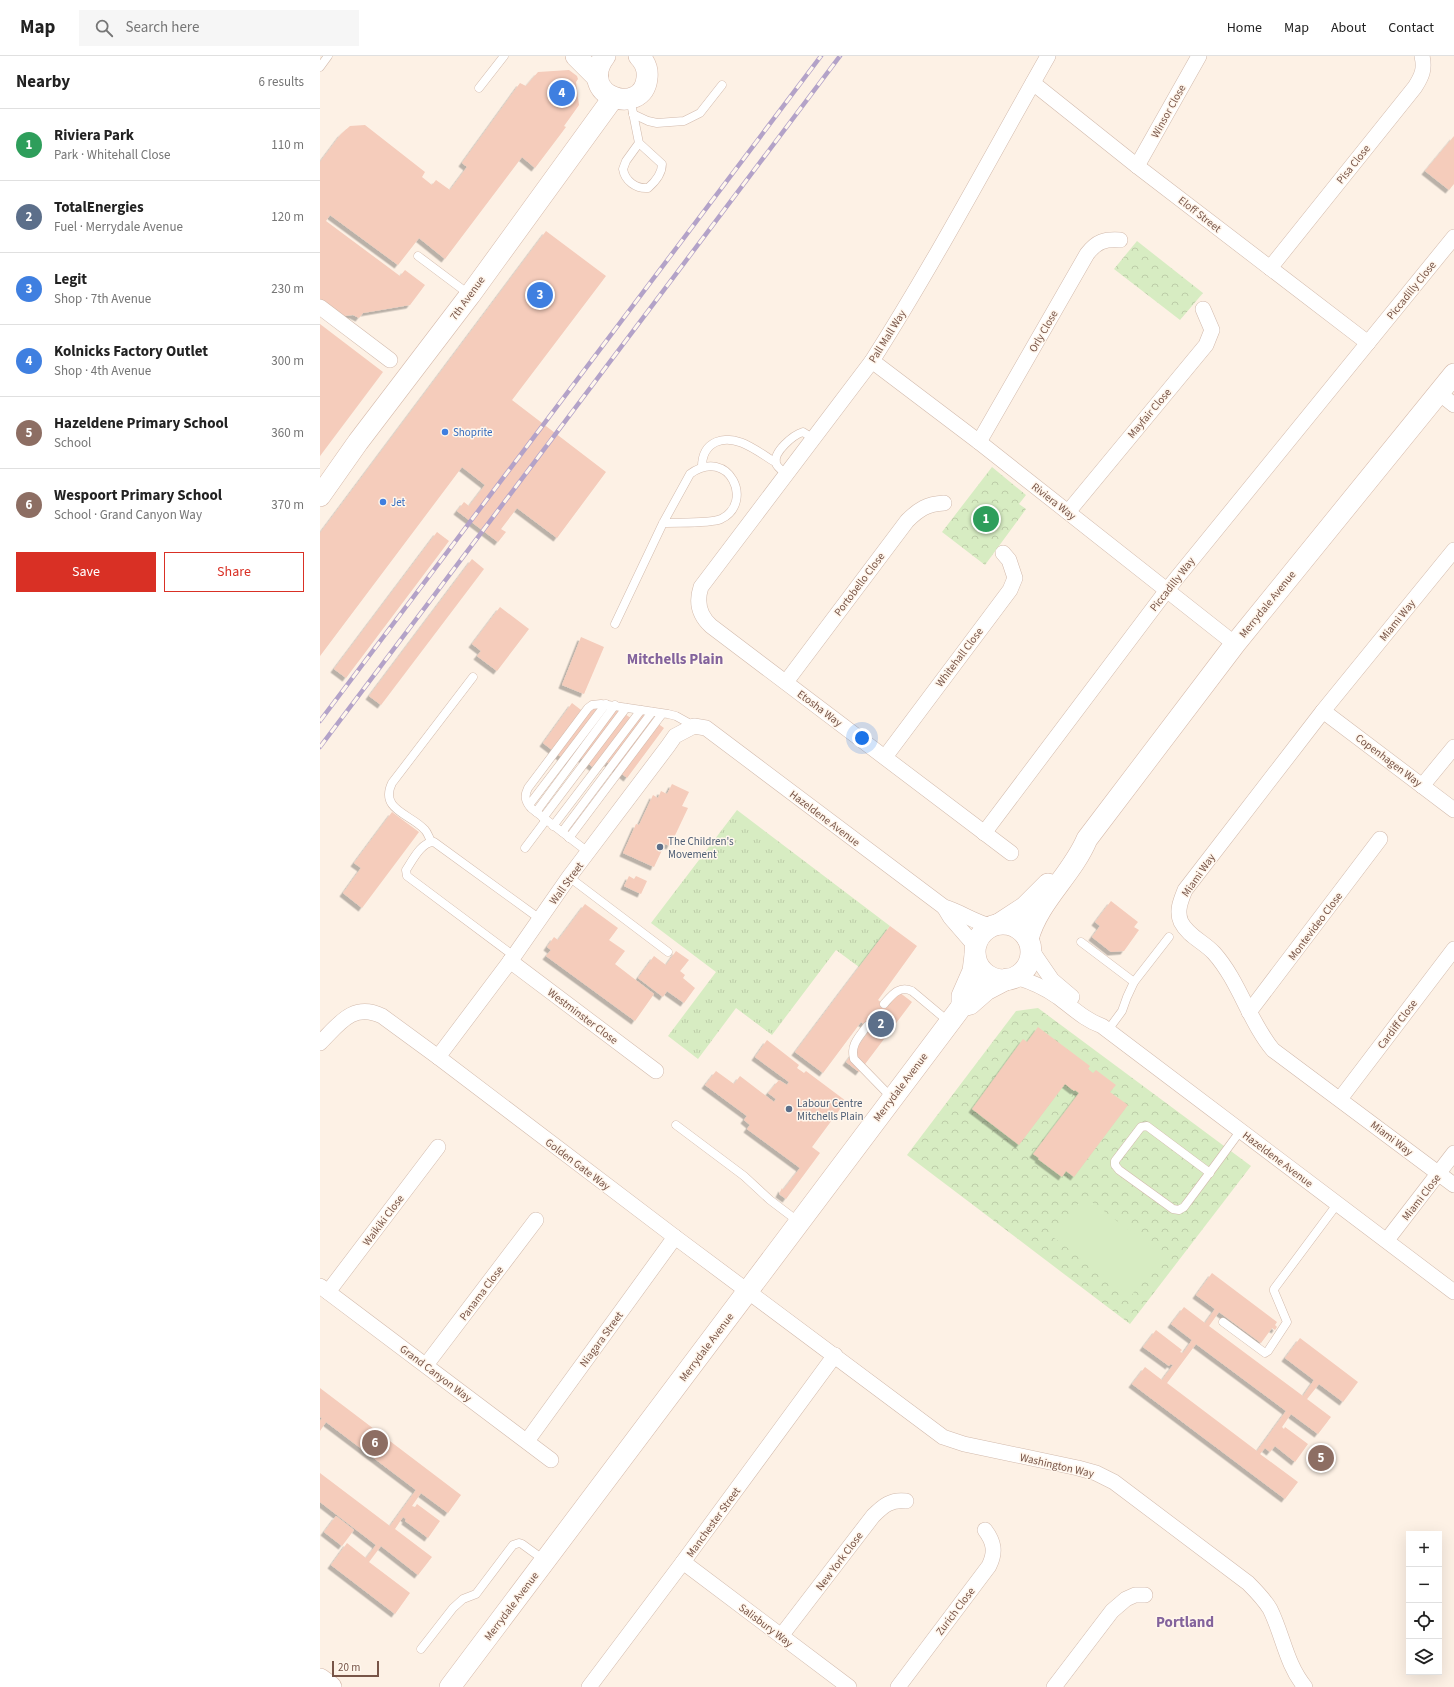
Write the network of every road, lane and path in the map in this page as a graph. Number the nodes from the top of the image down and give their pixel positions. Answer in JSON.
{"nodes":[{"id":1,"x":328,"y":56,"type":"edge"},
{"id":2,"x":504,"y":56,"type":"edge"},
{"id":3,"x":576,"y":56,"type":"edge"},
{"id":4,"x":605,"y":56,"type":"edge"},
{"id":5,"x":1048,"y":56,"type":"edge"},
{"id":6,"x":1199,"y":56,"type":"edge"},
{"id":7,"x":1422,"y":56,"type":"edge"},
{"id":8,"x":647,"y":61,"type":"edge"},
{"id":9,"x":320,"y":67,"type":"edge"},
{"id":10,"x":598,"y":78,"type":"junction"},
{"id":11,"x":1033,"y":83,"type":"junction"},
{"id":12,"x":722,"y":85,"type":"dead end"},
{"id":13,"x":479,"y":88,"type":"dead end"},
{"id":14,"x":626,"y":103,"type":"junction"},
{"id":15,"x":640,"y":143,"type":"junction"},
{"id":16,"x":1137,"y":166,"type":"junction"},
{"id":17,"x":1454,"y":237,"type":"edge"},
{"id":18,"x":1120,"y":240,"type":"dead end"},
{"id":19,"x":418,"y":256,"type":"dead end"},
{"id":20,"x":1270,"y":268,"type":"junction"},
{"id":21,"x":470,"y":295,"type":"junction"},
{"id":22,"x":320,"y":307,"type":"edge"},
{"id":23,"x":1203,"y":309,"type":"dead end"},
{"id":24,"x":1368,"y":343,"type":"junction"},
{"id":25,"x":390,"y":360,"type":"dead end"},
{"id":26,"x":872,"y":361,"type":"junction"},
{"id":27,"x":1454,"y":374,"type":"edge"},
{"id":28,"x":1446,"y":399,"type":"edge"},
{"id":29,"x":814,"y":439,"type":"junction"},
{"id":30,"x":979,"y":442,"type":"junction"},
{"id":31,"x":775,"y":462,"type":"junction"},
{"id":32,"x":702,"y":467,"type":"junction"},
{"id":33,"x":787,"y":474,"type":"junction"},
{"id":34,"x":320,"y":496,"type":"edge"},
{"id":35,"x":944,"y":503,"type":"dead end"},
{"id":36,"x":1068,"y":512,"type":"junction"},
{"id":37,"x":663,"y":523,"type":"junction"},
{"id":38,"x":1454,"y":550,"type":"edge"},
{"id":39,"x":1003,"y":553,"type":"dead end"},
{"id":40,"x":1167,"y":590,"type":"junction"},
{"id":41,"x":698,"y":597,"type":"joint"},
{"id":42,"x":615,"y":624,"type":"dead end"},
{"id":43,"x":1235,"y":644,"type":"junction"},
{"id":44,"x":473,"y":677,"type":"dead end"},
{"id":45,"x":786,"y":682,"type":"junction"},
{"id":46,"x":606,"y":704,"type":"junction"},
{"id":47,"x":615,"y":706,"type":"junction"},
{"id":48,"x":626,"y":708,"type":"junction"},
{"id":49,"x":641,"y":710,"type":"junction"},
{"id":50,"x":1323,"y":711,"type":"junction"},
{"id":51,"x":652,"y":712,"type":"junction"},
{"id":52,"x":662,"y":714,"type":"junction"},
{"id":53,"x":700,"y":727,"type":"junction"},
{"id":54,"x":1454,"y":747,"type":"edge"},
{"id":55,"x":885,"y":756,"type":"junction"},
{"id":56,"x":1422,"y":786,"type":"junction"},
{"id":57,"x":528,"y":805,"type":"junction"},
{"id":58,"x":1454,"y":810,"type":"edge"},
{"id":59,"x":536,"y":812,"type":"junction"},
{"id":60,"x":545,"y":819,"type":"junction"},
{"id":61,"x":553,"y":826,"type":"junction"},
{"id":62,"x":562,"y":832,"type":"junction"},
{"id":63,"x":984,"y":833,"type":"junction"},
{"id":64,"x":569,"y":838,"type":"junction"},
{"id":65,"x":1087,"y":839,"type":"junction"},
{"id":66,"x":1380,"y":839,"type":"dead end"},
{"id":67,"x":431,"y":841,"type":"junction"},
{"id":68,"x":525,"y":848,"type":"dead end"},
{"id":69,"x":588,"y":852,"type":"junction"},
{"id":70,"x":1011,"y":853,"type":"dead end"},
{"id":71,"x":569,"y":877,"type":"junction"},
{"id":72,"x":944,"y":907,"type":"junction"},
{"id":73,"x":540,"y":919,"type":"junction"},
{"id":74,"x":995,"y":925,"type":"junction"},
{"id":75,"x":1169,"y":937,"type":"dead end"},
{"id":76,"x":1081,"y":942,"type":"dead end"},
{"id":77,"x":1029,"y":944,"type":"junction"},
{"id":78,"x":1454,"y":949,"type":"edge"},
{"id":79,"x":975,"y":951,"type":"junction"},
{"id":80,"x":668,"y":952,"type":"dead end"},
{"id":81,"x":512,"y":958,"type":"junction"},
{"id":82,"x":1011,"y":978,"type":"junction"},
{"id":83,"x":1134,"y":982,"type":"junction"},
{"id":84,"x":884,"y":1004,"type":"dead end"},
{"id":85,"x":1249,"y":1012,"type":"junction"},
{"id":86,"x":956,"y":1014,"type":"junction"},
{"id":87,"x":867,"y":1026,"type":"dead end"},
{"id":88,"x":1105,"y":1028,"type":"junction"},
{"id":89,"x":320,"y":1043,"type":"edge"},
{"id":90,"x":438,"y":1057,"type":"junction"},
{"id":91,"x":656,"y":1071,"type":"dead end"},
{"id":92,"x":892,"y":1098,"type":"junction"},
{"id":93,"x":1340,"y":1099,"type":"junction"},
{"id":94,"x":676,"y":1125,"type":"dead end"},
{"id":95,"x":1241,"y":1130,"type":"junction"},
{"id":96,"x":438,"y":1147,"type":"dead end"},
{"id":97,"x":1454,"y":1153,"type":"edge"},
{"id":98,"x":1210,"y":1173,"type":"junction"},
{"id":99,"x":1438,"y":1173,"type":"junction"},
{"id":100,"x":1454,"y":1185,"type":"edge"},
{"id":101,"x":1338,"y":1203,"type":"junction"},
{"id":102,"x":536,"y":1220,"type":"dead end"},
{"id":103,"x":798,"y":1222,"type":"junction"},
{"id":104,"x":674,"y":1237,"type":"junction"},
{"id":105,"x":1387,"y":1240,"type":"junction"},
{"id":106,"x":324,"y":1289,"type":"edge"},
{"id":107,"x":748,"y":1291,"type":"junction"},
{"id":108,"x":1454,"y":1292,"type":"edge"},
{"id":109,"x":1223,"y":1322,"type":"dead end"},
{"id":110,"x":835,"y":1355,"type":"junction"},
{"id":111,"x":426,"y":1365,"type":"junction"},
{"id":112,"x":527,"y":1441,"type":"junction"},
{"id":113,"x":552,"y":1460,"type":"dead end"},
{"id":114,"x":906,"y":1501,"type":"dead end"},
{"id":115,"x":985,"y":1530,"type":"dead end"},
{"id":116,"x":545,"y":1561,"type":"junction"},
{"id":117,"x":683,"y":1562,"type":"junction"},
{"id":118,"x":1145,"y":1595,"type":"dead end"},
{"id":119,"x":781,"y":1636,"type":"junction"},
{"id":120,"x":421,"y":1649,"type":"dead end"},
{"id":121,"x":320,"y":1679,"type":"edge"},
{"id":122,"x":331,"y":1687,"type":"edge"},
{"id":123,"x":450,"y":1687,"type":"edge"},
{"id":124,"x":589,"y":1687,"type":"edge"},
{"id":125,"x":849,"y":1687,"type":"edge"},
{"id":126,"x":898,"y":1687,"type":"edge"},
{"id":127,"x":1054,"y":1687,"type":"edge"},
{"id":128,"x":1305,"y":1687,"type":"edge"}],
"edges":[{"from":1,"to":9,"type":"lane"},
{"from":2,"to":13,"type":"lane"},
{"from":3,"to":10,"type":"street"},
{"from":4,"to":10,"type":"street"},
{"from":5,"to":11,"type":"street","name":"Pall Mall Way"},
{"from":6,"to":16,"type":"street","name":"Winsor Close"},
{"from":7,"to":20,"type":"street","name":"Pisa Close"},
{"from":8,"to":14,"type":"street","name":"7th Avenue"},
{"from":10,"to":14,"type":"street"},
{"from":11,"to":16,"type":"street","name":"Eloff Street"},
{"from":11,"to":26,"type":"street","name":"Pall Mall Way"},
{"from":12,"to":14,"type":"lane"},
{"from":14,"to":15,"type":"lane"},
{"from":14,"to":21,"type":"street","name":"7th Avenue"},
{"from":15,"to":15,"type":"lane"},
{"from":16,"to":20,"type":"street","name":"Eloff Street"},
{"from":17,"to":24,"type":"street","name":"Piccadilly Close"},
{"from":18,"to":30,"type":"street","name":"Orly Close"},
{"from":19,"to":21,"type":"lane"},
{"from":20,"to":24,"type":"street","name":"Eloff Street"},
{"from":21,"to":34,"type":"street","name":"7th Avenue"},
{"from":22,"to":25,"type":"street"},
{"from":23,"to":36,"type":"street","name":"Mayfair Close"},
{"from":24,"to":40,"type":"street","name":"Piccadilly Way"},
{"from":26,"to":29,"type":"street","name":"Pall Mall Way"},
{"from":26,"to":30,"type":"street","name":"Riviera Way"},
{"from":27,"to":28,"type":"street","name":"Merrydale Avenue"},
{"from":28,"to":43,"type":"street","name":"Merrydale Avenue"},
{"from":29,"to":31,"type":"lane"},
{"from":29,"to":33,"type":"street","name":"Pall Mall Way"},
{"from":30,"to":36,"type":"street","name":"Riviera Way"},
{"from":31,"to":32,"type":"lane"},
{"from":31,"to":33,"type":"lane"},
{"from":32,"to":37,"type":"lane"},
{"from":32,"to":37,"type":"lane"},
{"from":33,"to":41,"type":"street","name":"Pall Mall Way"},
{"from":35,"to":45,"type":"street","name":"Portobello Close"},
{"from":36,"to":40,"type":"street","name":"Riviera Way"},
{"from":37,"to":42,"type":"lane"},
{"from":38,"to":50,"type":"street","name":"Miami Way"},
{"from":39,"to":55,"type":"street","name":"Whitehall Close"},
{"from":40,"to":43,"type":"street","name":"Riviera Way"},
{"from":40,"to":63,"type":"street","name":"Piccadilly Way"},
{"from":41,"to":45,"type":"street","name":"Etosha Way"},
{"from":43,"to":65,"type":"street","name":"Merrydale Avenue"},
{"from":44,"to":67,"type":"lane"},
{"from":45,"to":55,"type":"street","name":"Etosha Way"},
{"from":46,"to":47,"type":"lane"},
{"from":46,"to":57,"type":"lane"},
{"from":46,"to":57,"type":"lane"},
{"from":47,"to":48,"type":"lane"},
{"from":47,"to":59,"type":"lane"},
{"from":48,"to":49,"type":"lane"},
{"from":48,"to":60,"type":"lane"},
{"from":49,"to":51,"type":"lane"},
{"from":49,"to":61,"type":"lane"},
{"from":50,"to":56,"type":"street","name":"Copenhagen Way"},
{"from":50,"to":85,"type":"street","name":"Miami Way"},
{"from":51,"to":52,"type":"lane"},
{"from":51,"to":62,"type":"lane"},
{"from":52,"to":53,"type":"lane"},
{"from":52,"to":64,"type":"lane"},
{"from":53,"to":69,"type":"street","name":"Wall Street"},
{"from":53,"to":72,"type":"street","name":"Hazeldene Avenue"},
{"from":54,"to":56,"type":"street"},
{"from":55,"to":63,"type":"street","name":"Etosha Way"},
{"from":56,"to":58,"type":"street","name":"Copenhagen Way"},
{"from":57,"to":59,"type":"lane"},
{"from":59,"to":60,"type":"lane"},
{"from":60,"to":61,"type":"lane"},
{"from":60,"to":68,"type":"lane"},
{"from":61,"to":62,"type":"lane"},
{"from":62,"to":64,"type":"lane"},
{"from":63,"to":70,"type":"street","name":"Etosha Way"},
{"from":64,"to":69,"type":"lane"},
{"from":65,"to":74,"type":"street","name":"Merrydale Avenue"},
{"from":65,"to":77,"type":"street","name":"Merrydale Avenue"},
{"from":66,"to":85,"type":"street","name":"Montevideo Close"},
{"from":67,"to":73,"type":"lane"},
{"from":67,"to":81,"type":"lane"},
{"from":69,"to":71,"type":"street","name":"Wall Street"},
{"from":71,"to":73,"type":"street","name":"Wall Street"},
{"from":71,"to":80,"type":"lane"},
{"from":72,"to":74,"type":"street","name":"Hazeldene Avenue"},
{"from":72,"to":79,"type":"street","name":"Hazeldene Avenue"},
{"from":73,"to":81,"type":"street","name":"Wall Street"},
{"from":74,"to":77,"type":"street"},
{"from":74,"to":79,"type":"street"},
{"from":75,"to":83,"type":"lane"},
{"from":76,"to":83,"type":"lane"},
{"from":77,"to":82,"type":"street"},
{"from":77,"to":88,"type":"street","name":"Hazeldene Avenue"},
{"from":78,"to":93,"type":"street","name":"Cardiff Close"},
{"from":79,"to":82,"type":"street"},
{"from":79,"to":86,"type":"street","name":"Merrydale Avenue"},
{"from":81,"to":90,"type":"street","name":"Wall Street"},
{"from":81,"to":91,"type":"street","name":"Westminster Close"},
{"from":82,"to":86,"type":"street","name":"Merrydale Avenue"},
{"from":82,"to":88,"type":"street","name":"Hazeldene Avenue"},
{"from":83,"to":88,"type":"lane"},
{"from":84,"to":86,"type":"lane"},
{"from":85,"to":93,"type":"street","name":"Miami Way"},
{"from":86,"to":92,"type":"street","name":"Merrydale Avenue"},
{"from":87,"to":92,"type":"lane"},
{"from":88,"to":95,"type":"street","name":"Hazeldene Avenue"},
{"from":89,"to":90,"type":"street","name":"Golden Gate Way"},
{"from":90,"to":104,"type":"street","name":"Golden Gate Way"},
{"from":92,"to":103,"type":"street","name":"Merrydale Avenue"},
{"from":93,"to":99,"type":"street","name":"Miami Way"},
{"from":94,"to":103,"type":"lane"},
{"from":95,"to":98,"type":"lane"},
{"from":95,"to":101,"type":"street","name":"Hazeldene Avenue"},
{"from":96,"to":106,"type":"street","name":"Waikiki Close"},
{"from":97,"to":99,"type":"street","name":"Miami Close"},
{"from":98,"to":98,"type":"lane"},
{"from":99,"to":100,"type":"street","name":"Miami Way"},
{"from":99,"to":105,"type":"street","name":"Miami Close"},
{"from":101,"to":105,"type":"street","name":"Hazeldene Avenue"},
{"from":101,"to":109,"type":"lane"},
{"from":102,"to":111,"type":"street","name":"Panama Close"},
{"from":103,"to":107,"type":"street","name":"Merrydale Avenue"},
{"from":104,"to":107,"type":"street","name":"Golden Gate Way"},
{"from":104,"to":112,"type":"street","name":"Niagara Street"},
{"from":105,"to":108,"type":"street","name":"Hazeldene Avenue"},
{"from":106,"to":111,"type":"street","name":"Grand Canyon Way"},
{"from":107,"to":110,"type":"street","name":"Golden Gate Way"},
{"from":107,"to":116,"type":"street","name":"Merrydale Avenue"},
{"from":110,"to":117,"type":"street","name":"Manchester Street"},
{"from":110,"to":128,"type":"street","name":"Washington Way"},
{"from":111,"to":112,"type":"street","name":"Grand Canyon Way"},
{"from":112,"to":113,"type":"street","name":"Grand Canyon Way"},
{"from":114,"to":119,"type":"street","name":"New York Close"},
{"from":115,"to":126,"type":"street","name":"Zurich Close"},
{"from":116,"to":120,"type":"lane"},
{"from":116,"to":123,"type":"street","name":"Merrydale Avenue"},
{"from":117,"to":119,"type":"street","name":"Salisbury Way"},
{"from":117,"to":124,"type":"street","name":"Manchester Street"},
{"from":118,"to":127,"type":"street"},
{"from":119,"to":125,"type":"street","name":"Salisbury Way"},
{"from":121,"to":122,"type":"street"}]}
